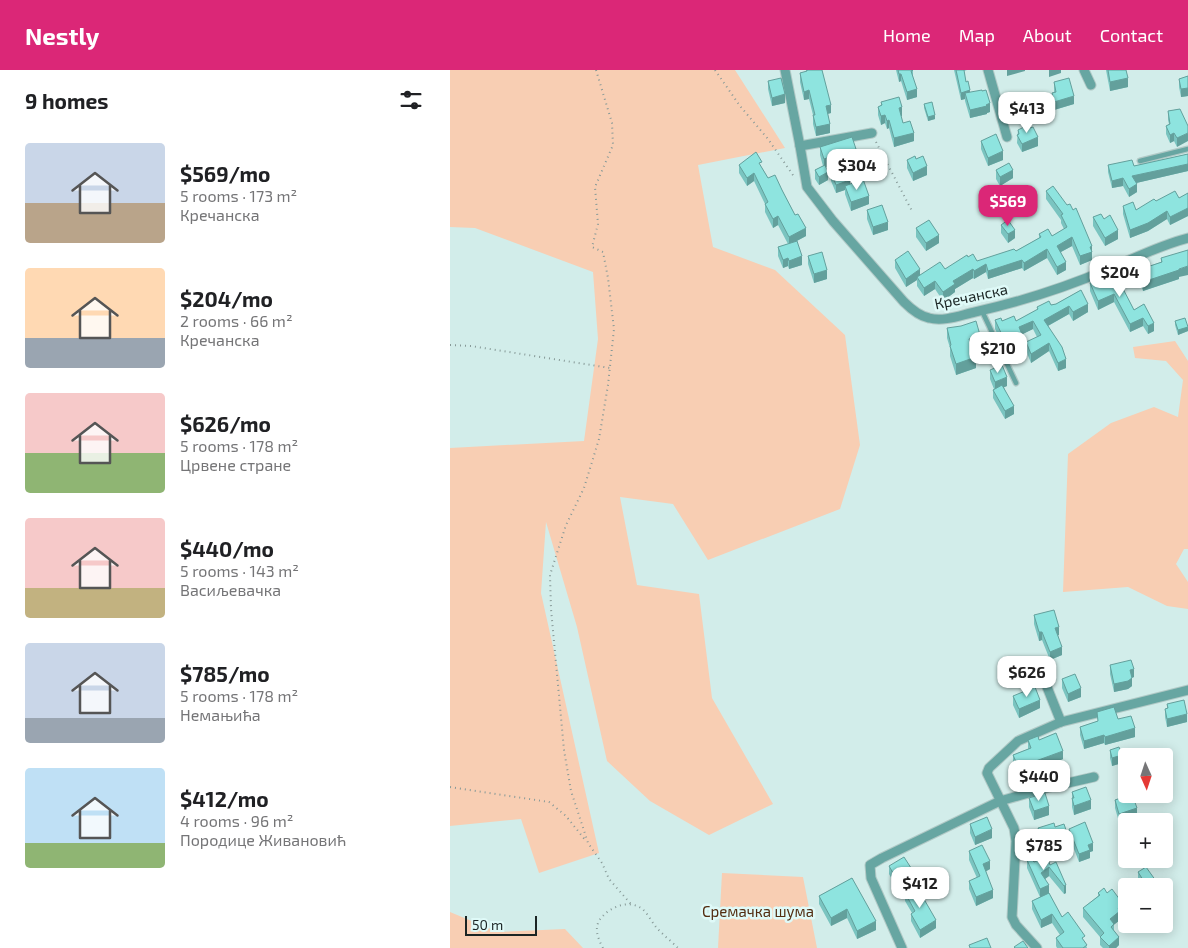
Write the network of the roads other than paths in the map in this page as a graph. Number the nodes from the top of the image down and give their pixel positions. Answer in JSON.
{"nodes":[{"id":1,"x":785,"y":70,"type":"edge"},
{"id":2,"x":988,"y":70,"type":"edge"},
{"id":3,"x":1084,"y":70,"type":"edge"},
{"id":4,"x":1091,"y":85,"type":"dead end"},
{"id":5,"x":872,"y":133,"type":"road end"},
{"id":6,"x":1008,"y":137,"type":"dead end"},
{"id":7,"x":800,"y":146,"type":"junction"},
{"id":8,"x":1188,"y":149,"type":"edge"},
{"id":9,"x":1140,"y":161,"type":"dead end"},
{"id":10,"x":1188,"y":238,"type":"edge"},
{"id":11,"x":982,"y":310,"type":"junction"},
{"id":12,"x":1016,"y":383,"type":"dead end"},
{"id":13,"x":1039,"y":667,"type":"dead end"},
{"id":14,"x":1188,"y":690,"type":"edge"},
{"id":15,"x":1061,"y":722,"type":"junction"},
{"id":16,"x":1094,"y":777,"type":"dead end"},
{"id":17,"x":1000,"y":801,"type":"junction"},
{"id":18,"x":902,"y":948,"type":"edge"},
{"id":19,"x":1037,"y":948,"type":"edge"}],
"edges":[{"from":1,"to":7,"type":"street"},
{"from":2,"to":6,"type":"street"},
{"from":3,"to":4,"type":"street"},
{"from":5,"to":7,"type":"street"},
{"from":7,"to":11,"type":"street","name":"Кречанска"},
{"from":8,"to":9,"type":"lane"},
{"from":10,"to":11,"type":"street","name":"Кречанска"},
{"from":11,"to":12,"type":"lane"},
{"from":13,"to":15,"type":"street"},
{"from":14,"to":15,"type":"street"},
{"from":15,"to":17,"type":"street"},
{"from":16,"to":17,"type":"street"},
{"from":17,"to":18,"type":"street"},
{"from":17,"to":19,"type":"street"}]}
